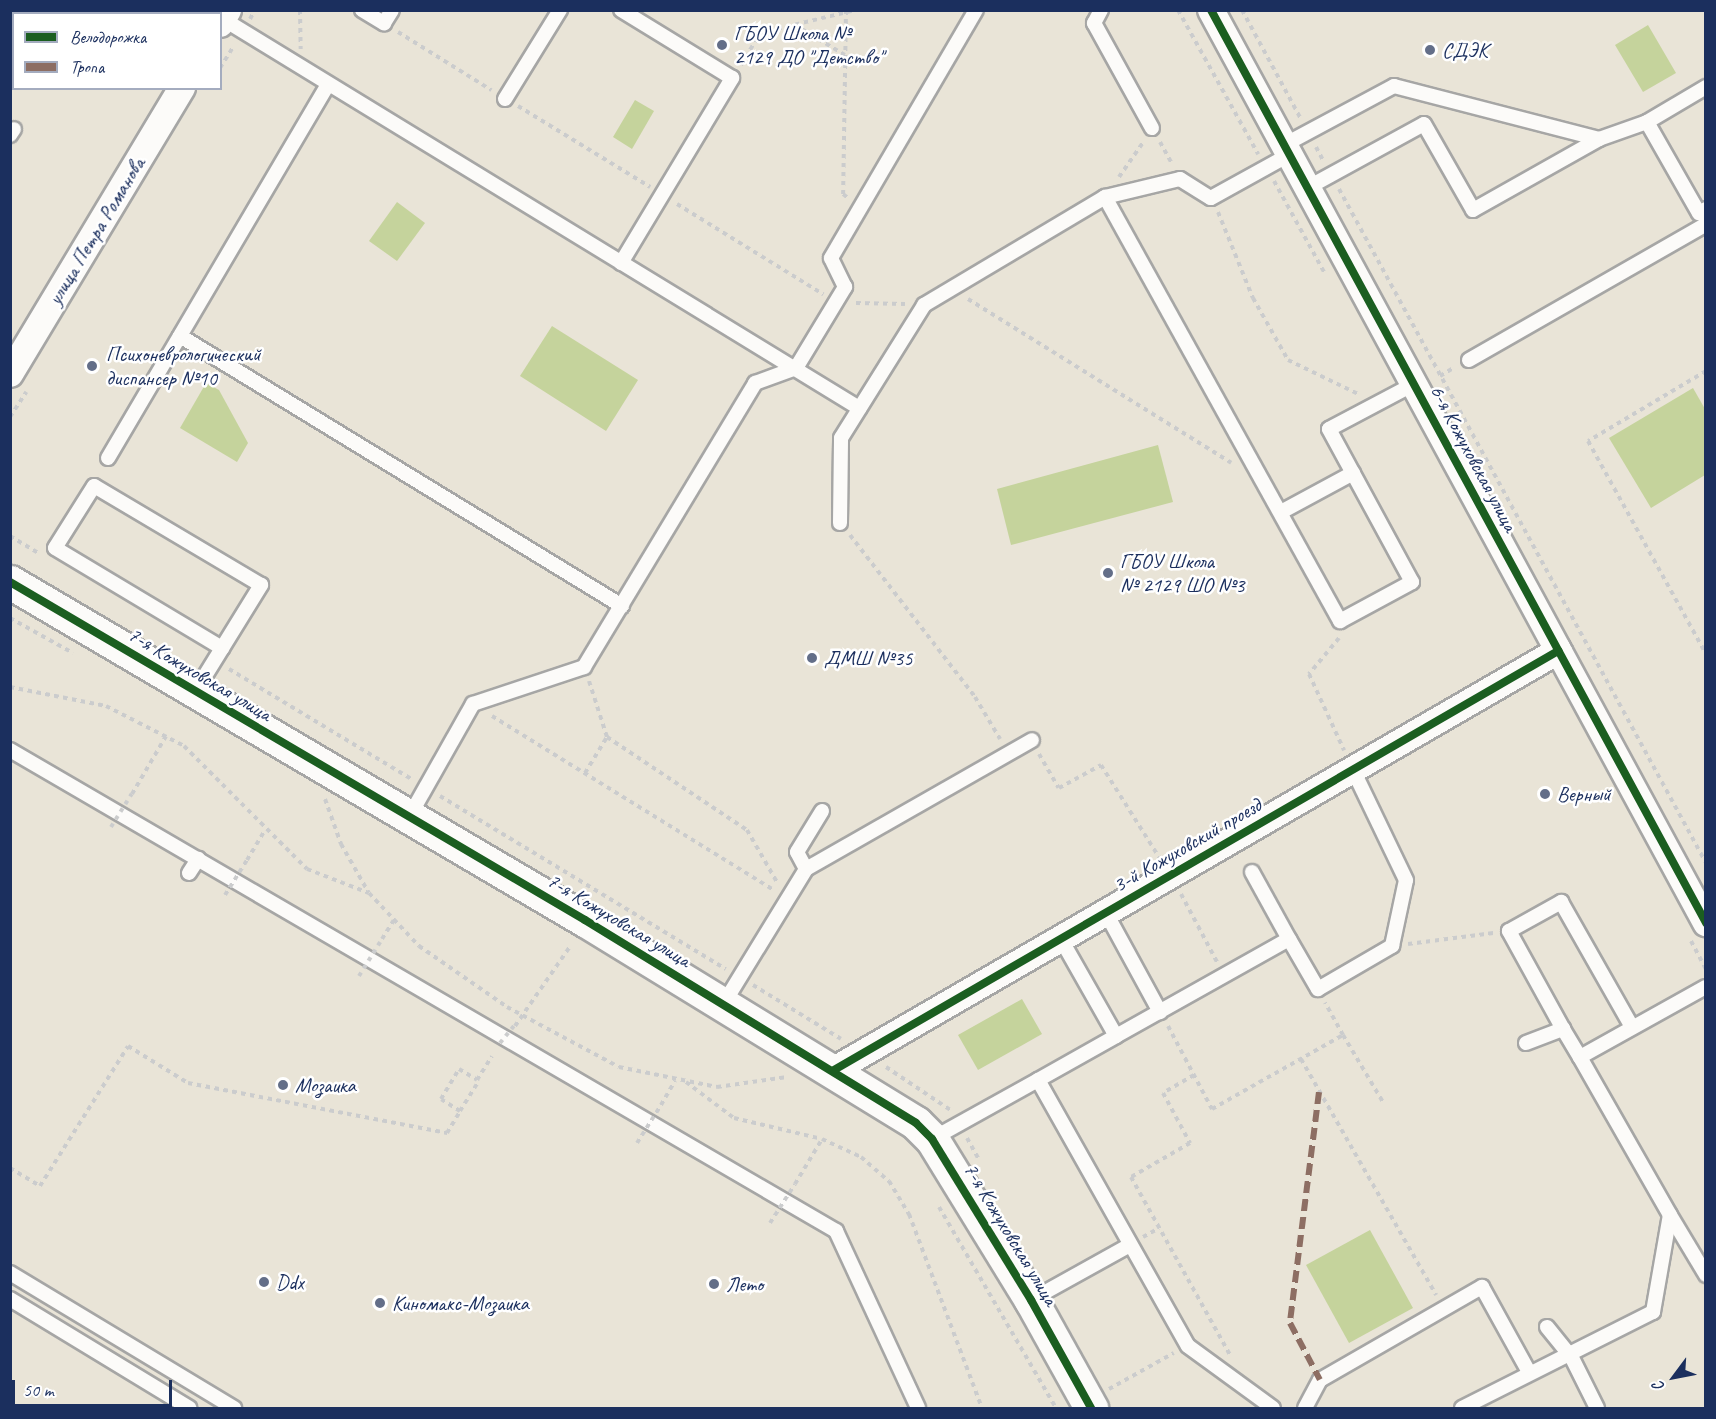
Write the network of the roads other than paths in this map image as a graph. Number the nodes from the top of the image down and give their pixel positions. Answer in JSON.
{"nodes":[{"id":1,"x":362,"y":10,"type":"edge"},
{"id":2,"x":392,"y":10,"type":"edge"},
{"id":3,"x":560,"y":10,"type":"edge"},
{"id":4,"x":621,"y":10,"type":"edge"},
{"id":5,"x":976,"y":10,"type":"edge"},
{"id":6,"x":1101,"y":10,"type":"edge"},
{"id":7,"x":1211,"y":10,"type":"edge"},
{"id":8,"x":224,"y":18,"type":"edge"},
{"id":9,"x":328,"y":85,"type":"junction"},
{"id":10,"x":1706,"y":87,"type":"edge"},
{"id":11,"x":181,"y":90,"type":"edge"},
{"id":12,"x":505,"y":99,"type":"road end"},
{"id":13,"x":1647,"y":122,"type":"junction"},
{"id":14,"x":1152,"y":128,"type":"road end"},
{"id":15,"x":1599,"y":139,"type":"junction"},
{"id":16,"x":1287,"y":150,"type":"junction"},
{"id":17,"x":1307,"y":188,"type":"junction"},
{"id":18,"x":1105,"y":197,"type":"junction"},
{"id":19,"x":1704,"y":217,"type":"edge"},
{"id":20,"x":621,"y":263,"type":"junction"},
{"id":21,"x":180,"y":336,"type":"junction"},
{"id":22,"x":1469,"y":360,"type":"dead end"},
{"id":23,"x":796,"y":368,"type":"junction"},
{"id":24,"x":10,"y":374,"type":"edge"},
{"id":25,"x":1414,"y":384,"type":"junction"},
{"id":26,"x":860,"y":408,"type":"junction"},
{"id":27,"x":108,"y":458,"type":"dead end"},
{"id":28,"x":1353,"y":473,"type":"junction"},
{"id":29,"x":1281,"y":512,"type":"junction"},
{"id":30,"x":840,"y":523,"type":"road end"},
{"id":31,"x":10,"y":582,"type":"edge"},
{"id":32,"x":622,"y":606,"type":"junction"},
{"id":33,"x":222,"y":648,"type":"junction"},
{"id":34,"x":1558,"y":651,"type":"junction"},
{"id":35,"x":195,"y":692,"type":"junction"},
{"id":36,"x":1032,"y":740,"type":"road end"},
{"id":37,"x":10,"y":750,"type":"edge"},
{"id":38,"x":1353,"y":770,"type":"junction"},
{"id":39,"x":822,"y":811,"type":"dead end"},
{"id":40,"x":409,"y":817,"type":"junction"},
{"id":41,"x":198,"y":860,"type":"junction"},
{"id":42,"x":806,"y":869,"type":"junction"},
{"id":43,"x":1252,"y":872,"type":"dead end"},
{"id":44,"x":189,"y":873,"type":"dead end"},
{"id":45,"x":1106,"y":913,"type":"junction"},
{"id":46,"x":1706,"y":923,"type":"edge"},
{"id":47,"x":1061,"y":939,"type":"junction"},
{"id":48,"x":1289,"y":939,"type":"junction"},
{"id":49,"x":1706,"y":987,"type":"edge"},
{"id":50,"x":724,"y":1003,"type":"junction"},
{"id":51,"x":1160,"y":1012,"type":"junction"},
{"id":52,"x":1632,"y":1027,"type":"junction"},
{"id":53,"x":1563,"y":1029,"type":"junction"},
{"id":54,"x":1116,"y":1036,"type":"junction"},
{"id":55,"x":1526,"y":1043,"type":"dead end"},
{"id":56,"x":1580,"y":1057,"type":"junction"},
{"id":57,"x":834,"y":1070,"type":"junction"},
{"id":58,"x":1038,"y":1080,"type":"junction"},
{"id":59,"x":932,"y":1139,"type":"junction"},
{"id":60,"x":1670,"y":1215,"type":"junction"},
{"id":61,"x":1130,"y":1245,"type":"junction"},
{"id":62,"x":10,"y":1273,"type":"edge"},
{"id":63,"x":1706,"y":1275,"type":"edge"},
{"id":64,"x":10,"y":1299,"type":"edge"},
{"id":65,"x":1031,"y":1300,"type":"junction"},
{"id":66,"x":1547,"y":1327,"type":"dead end"},
{"id":67,"x":1572,"y":1358,"type":"junction"},
{"id":68,"x":163,"y":1365,"type":"junction"},
{"id":69,"x":1529,"y":1372,"type":"junction"},
{"id":70,"x":150,"y":1384,"type":"junction"},
{"id":71,"x":1098,"y":1400,"type":"edge"},
{"id":72,"x":189,"y":1408,"type":"edge"},
{"id":73,"x":234,"y":1408,"type":"edge"},
{"id":74,"x":918,"y":1408,"type":"edge"},
{"id":75,"x":1273,"y":1408,"type":"edge"},
{"id":76,"x":1305,"y":1408,"type":"edge"},
{"id":77,"x":1462,"y":1408,"type":"edge"},
{"id":78,"x":1598,"y":1408,"type":"edge"}],
"edges":[{"from":1,"to":2,"type":"lane"},
{"from":3,"to":12,"type":"lane"},
{"from":4,"to":20,"type":"lane"},
{"from":5,"to":23,"type":"lane"},
{"from":6,"to":14,"type":"lane"},
{"from":7,"to":16,"type":"street","name":"6-я Кожуховская улица"},
{"from":8,"to":9,"type":"lane"},
{"from":9,"to":20,"type":"lane"},
{"from":9,"to":21,"type":"lane"},
{"from":10,"to":13,"type":"lane"},
{"from":11,"to":24,"type":"street","name":"улица Петра Романова"},
{"from":13,"to":15,"type":"lane"},
{"from":13,"to":19,"type":"lane"},
{"from":15,"to":16,"type":"lane"},
{"from":15,"to":17,"type":"lane"},
{"from":16,"to":17,"type":"street","name":"6-я Кожуховская улица"},
{"from":16,"to":18,"type":"lane"},
{"from":17,"to":25,"type":"street","name":"6-я Кожуховская улица"},
{"from":18,"to":26,"type":"lane"},
{"from":18,"to":29,"type":"lane"},
{"from":19,"to":22,"type":"lane"},
{"from":20,"to":23,"type":"lane"},
{"from":21,"to":27,"type":"lane"},
{"from":21,"to":32,"type":"lane"},
{"from":23,"to":26,"type":"lane"},
{"from":23,"to":32,"type":"lane"},
{"from":25,"to":28,"type":"lane"},
{"from":25,"to":34,"type":"street","name":"6-я Кожуховская улица"},
{"from":26,"to":30,"type":"lane"},
{"from":28,"to":29,"type":"lane"},
{"from":28,"to":29,"type":"lane"},
{"from":31,"to":35,"type":"street","name":"7-я Кожуховская улица"},
{"from":32,"to":40,"type":"lane"},
{"from":33,"to":33,"type":"lane"},
{"from":33,"to":35,"type":"lane"},
{"from":34,"to":38,"type":"street","name":"3-й Кожуховский проезд"},
{"from":34,"to":46,"type":"street","name":"6-я Кожуховская улица"},
{"from":35,"to":40,"type":"street","name":"7-я Кожуховская улица"},
{"from":36,"to":42,"type":"lane"},
{"from":37,"to":41,"type":"lane"},
{"from":38,"to":45,"type":"street","name":"3-й Кожуховский проезд"},
{"from":38,"to":48,"type":"lane"},
{"from":39,"to":42,"type":"lane"},
{"from":40,"to":50,"type":"street","name":"7-я Кожуховская улица"},
{"from":41,"to":44,"type":"lane"},
{"from":41,"to":74,"type":"lane"},
{"from":42,"to":50,"type":"lane"},
{"from":43,"to":48,"type":"lane"},
{"from":45,"to":47,"type":"street","name":"3-й Кожуховский проезд"},
{"from":45,"to":51,"type":"lane"},
{"from":47,"to":54,"type":"lane"},
{"from":47,"to":57,"type":"street","name":"3-й Кожуховский проезд"},
{"from":48,"to":51,"type":"lane"},
{"from":49,"to":52,"type":"lane"},
{"from":50,"to":57,"type":"street","name":"7-я Кожуховская улица"},
{"from":51,"to":54,"type":"lane"},
{"from":52,"to":53,"type":"lane"},
{"from":52,"to":56,"type":"lane"},
{"from":53,"to":55,"type":"lane"},
{"from":53,"to":56,"type":"lane"},
{"from":54,"to":58,"type":"lane"},
{"from":56,"to":60,"type":"lane"},
{"from":57,"to":59,"type":"street","name":"7-я Кожуховская улица"},
{"from":58,"to":59,"type":"lane"},
{"from":58,"to":61,"type":"lane"},
{"from":59,"to":65,"type":"street","name":"7-я Кожуховская улица"},
{"from":60,"to":63,"type":"lane"},
{"from":60,"to":67,"type":"lane"},
{"from":61,"to":65,"type":"lane"},
{"from":61,"to":75,"type":"lane"},
{"from":62,"to":68,"type":"lane"},
{"from":64,"to":70,"type":"lane"},
{"from":65,"to":71,"type":"street","name":"7-я Кожуховская улица"},
{"from":66,"to":67,"type":"lane"},
{"from":67,"to":69,"type":"lane"},
{"from":67,"to":78,"type":"lane"},
{"from":68,"to":70,"type":"lane"},
{"from":68,"to":73,"type":"lane"},
{"from":69,"to":76,"type":"lane"},
{"from":69,"to":77,"type":"lane"},
{"from":70,"to":72,"type":"lane"}]}
